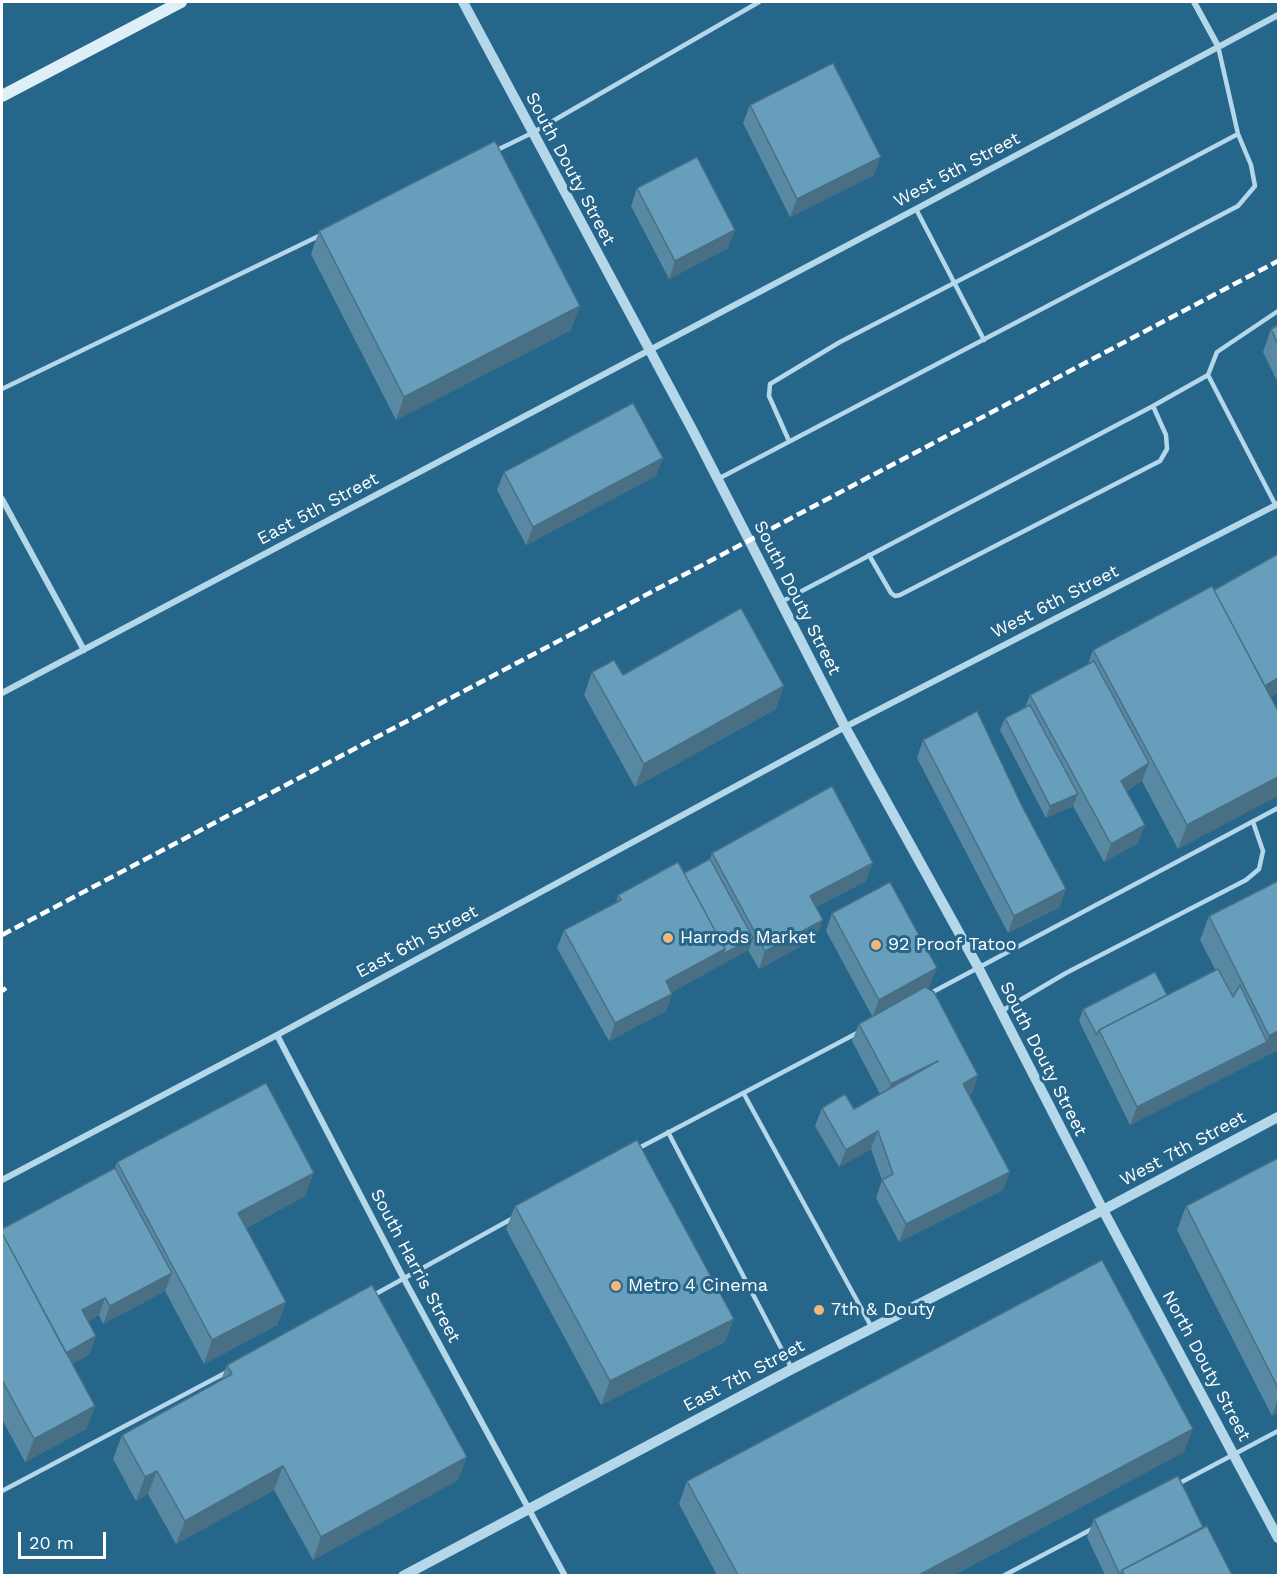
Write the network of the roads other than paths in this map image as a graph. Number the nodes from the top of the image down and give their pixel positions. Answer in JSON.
{"nodes":[{"id":1,"x":181,"y":2,"type":"edge"},
{"id":2,"x":463,"y":2,"type":"edge"},
{"id":3,"x":759,"y":2,"type":"edge"},
{"id":4,"x":1194,"y":2,"type":"edge"},
{"id":5,"x":1278,"y":15,"type":"edge"},
{"id":6,"x":1218,"y":46,"type":"junction"},
{"id":7,"x":2,"y":96,"type":"edge"},
{"id":8,"x":532,"y":133,"type":"junction"},
{"id":9,"x":1238,"y":134,"type":"junction"},
{"id":10,"x":490,"y":153,"type":"edge"},
{"id":11,"x":916,"y":209,"type":"junction"},
{"id":12,"x":330,"y":230,"type":"edge"},
{"id":13,"x":954,"y":283,"type":"junction"},
{"id":14,"x":1278,"y":311,"type":"edge"},
{"id":15,"x":984,"y":340,"type":"junction"},
{"id":16,"x":649,"y":350,"type":"junction"},
{"id":17,"x":1209,"y":375,"type":"junction"},
{"id":18,"x":2,"y":389,"type":"edge"},
{"id":19,"x":1153,"y":406,"type":"junction"},
{"id":20,"x":789,"y":441,"type":"junction"},
{"id":21,"x":717,"y":479,"type":"junction"},
{"id":22,"x":2,"y":499,"type":"edge"},
{"id":23,"x":1277,"y":505,"type":"edge"},
{"id":24,"x":869,"y":555,"type":"junction"},
{"id":25,"x":781,"y":602,"type":"junction"},
{"id":26,"x":84,"y":650,"type":"junction"},
{"id":27,"x":2,"y":693,"type":"edge"},
{"id":28,"x":845,"y":727,"type":"junction"},
{"id":29,"x":1278,"y":808,"type":"edge"},
{"id":30,"x":1253,"y":822,"type":"junction"},
{"id":31,"x":978,"y":967,"type":"junction"},
{"id":32,"x":927,"y":995,"type":"edge"},
{"id":33,"x":1000,"y":1012,"type":"junction"},
{"id":34,"x":866,"y":1028,"type":"edge"},
{"id":35,"x":277,"y":1035,"type":"junction"},
{"id":36,"x":744,"y":1094,"type":"junction"},
{"id":37,"x":1278,"y":1117,"type":"edge"},
{"id":38,"x":668,"y":1131,"type":"junction"},
{"id":39,"x":628,"y":1154,"type":"edge"},
{"id":40,"x":2,"y":1180,"type":"edge"},
{"id":41,"x":1103,"y":1210,"type":"junction"},
{"id":42,"x":516,"y":1217,"type":"edge"},
{"id":43,"x":404,"y":1279,"type":"junction"},
{"id":44,"x":362,"y":1301,"type":"edge"},
{"id":45,"x":872,"y":1328,"type":"junction"},
{"id":46,"x":234,"y":1368,"type":"edge"},
{"id":47,"x":792,"y":1369,"type":"junction"},
{"id":48,"x":1278,"y":1431,"type":"edge"},
{"id":49,"x":1234,"y":1455,"type":"junction"},
{"id":50,"x":1172,"y":1488,"type":"edge"},
{"id":51,"x":2,"y":1491,"type":"edge"},
{"id":52,"x":530,"y":1508,"type":"junction"},
{"id":53,"x":1098,"y":1526,"type":"edge"},
{"id":54,"x":1278,"y":1538,"type":"edge"},
{"id":55,"x":403,"y":1575,"type":"edge"},
{"id":56,"x":565,"y":1575,"type":"edge"},
{"id":57,"x":1004,"y":1575,"type":"edge"}],
"edges":[{"from":1,"to":7,"type":"main road"},
{"from":2,"to":8,"type":"street","name":"South Douty Street"},
{"from":3,"to":8,"type":"lane"},
{"from":4,"to":6,"type":"street"},
{"from":5,"to":6,"type":"street","name":"West 5th Street"},
{"from":6,"to":9,"type":"lane"},
{"from":6,"to":11,"type":"street","name":"West 5th Street"},
{"from":8,"to":10,"type":"lane"},
{"from":8,"to":16,"type":"street","name":"South Douty Street"},
{"from":9,"to":13,"type":"lane"},
{"from":9,"to":15,"type":"lane"},
{"from":11,"to":13,"type":"lane"},
{"from":11,"to":16,"type":"street","name":"West 5th Street"},
{"from":12,"to":18,"type":"lane"},
{"from":13,"to":15,"type":"lane"},
{"from":13,"to":20,"type":"lane"},
{"from":14,"to":17,"type":"lane"},
{"from":15,"to":20,"type":"lane"},
{"from":16,"to":21,"type":"street","name":"South Douty Street"},
{"from":16,"to":26,"type":"street","name":"East 5th Street"},
{"from":17,"to":19,"type":"lane"},
{"from":17,"to":23,"type":"lane"},
{"from":19,"to":24,"type":"lane"},
{"from":19,"to":24,"type":"lane"},
{"from":20,"to":21,"type":"lane"},
{"from":21,"to":25,"type":"street","name":"South Douty Street"},
{"from":22,"to":26,"type":"street"},
{"from":23,"to":28,"type":"street","name":"West 6th Street"},
{"from":24,"to":25,"type":"lane"},
{"from":25,"to":28,"type":"street","name":"South Douty Street"},
{"from":26,"to":27,"type":"street","name":"East 5th Street"},
{"from":28,"to":31,"type":"street","name":"South Douty Street"},
{"from":28,"to":35,"type":"street","name":"East 6th Street"},
{"from":29,"to":30,"type":"lane"},
{"from":30,"to":31,"type":"lane"},
{"from":30,"to":33,"type":"lane"},
{"from":31,"to":32,"type":"lane"},
{"from":31,"to":33,"type":"street","name":"South Douty Street"},
{"from":33,"to":41,"type":"street","name":"South Douty Street"},
{"from":34,"to":36,"type":"lane"},
{"from":35,"to":40,"type":"street","name":"East 6th Street"},
{"from":35,"to":43,"type":"street","name":"South Harris Street"},
{"from":36,"to":38,"type":"lane"},
{"from":36,"to":45,"type":"lane"},
{"from":37,"to":41,"type":"street","name":"West 7th Street"},
{"from":38,"to":39,"type":"lane"},
{"from":38,"to":47,"type":"lane"},
{"from":41,"to":45,"type":"street","name":"East 7th Street"},
{"from":41,"to":49,"type":"street","name":"North Douty Street"},
{"from":42,"to":43,"type":"lane"},
{"from":43,"to":44,"type":"lane"},
{"from":43,"to":52,"type":"street","name":"South Harris Street"},
{"from":45,"to":47,"type":"street","name":"East 7th Street"},
{"from":46,"to":51,"type":"lane"},
{"from":47,"to":52,"type":"street","name":"East 7th Street"},
{"from":48,"to":49,"type":"lane"},
{"from":49,"to":50,"type":"lane"},
{"from":49,"to":54,"type":"street","name":"North Douty Street"},
{"from":52,"to":55,"type":"street","name":"East 7th Street"},
{"from":52,"to":56,"type":"street","name":"South Harris Street"},
{"from":53,"to":57,"type":"lane"}]}
